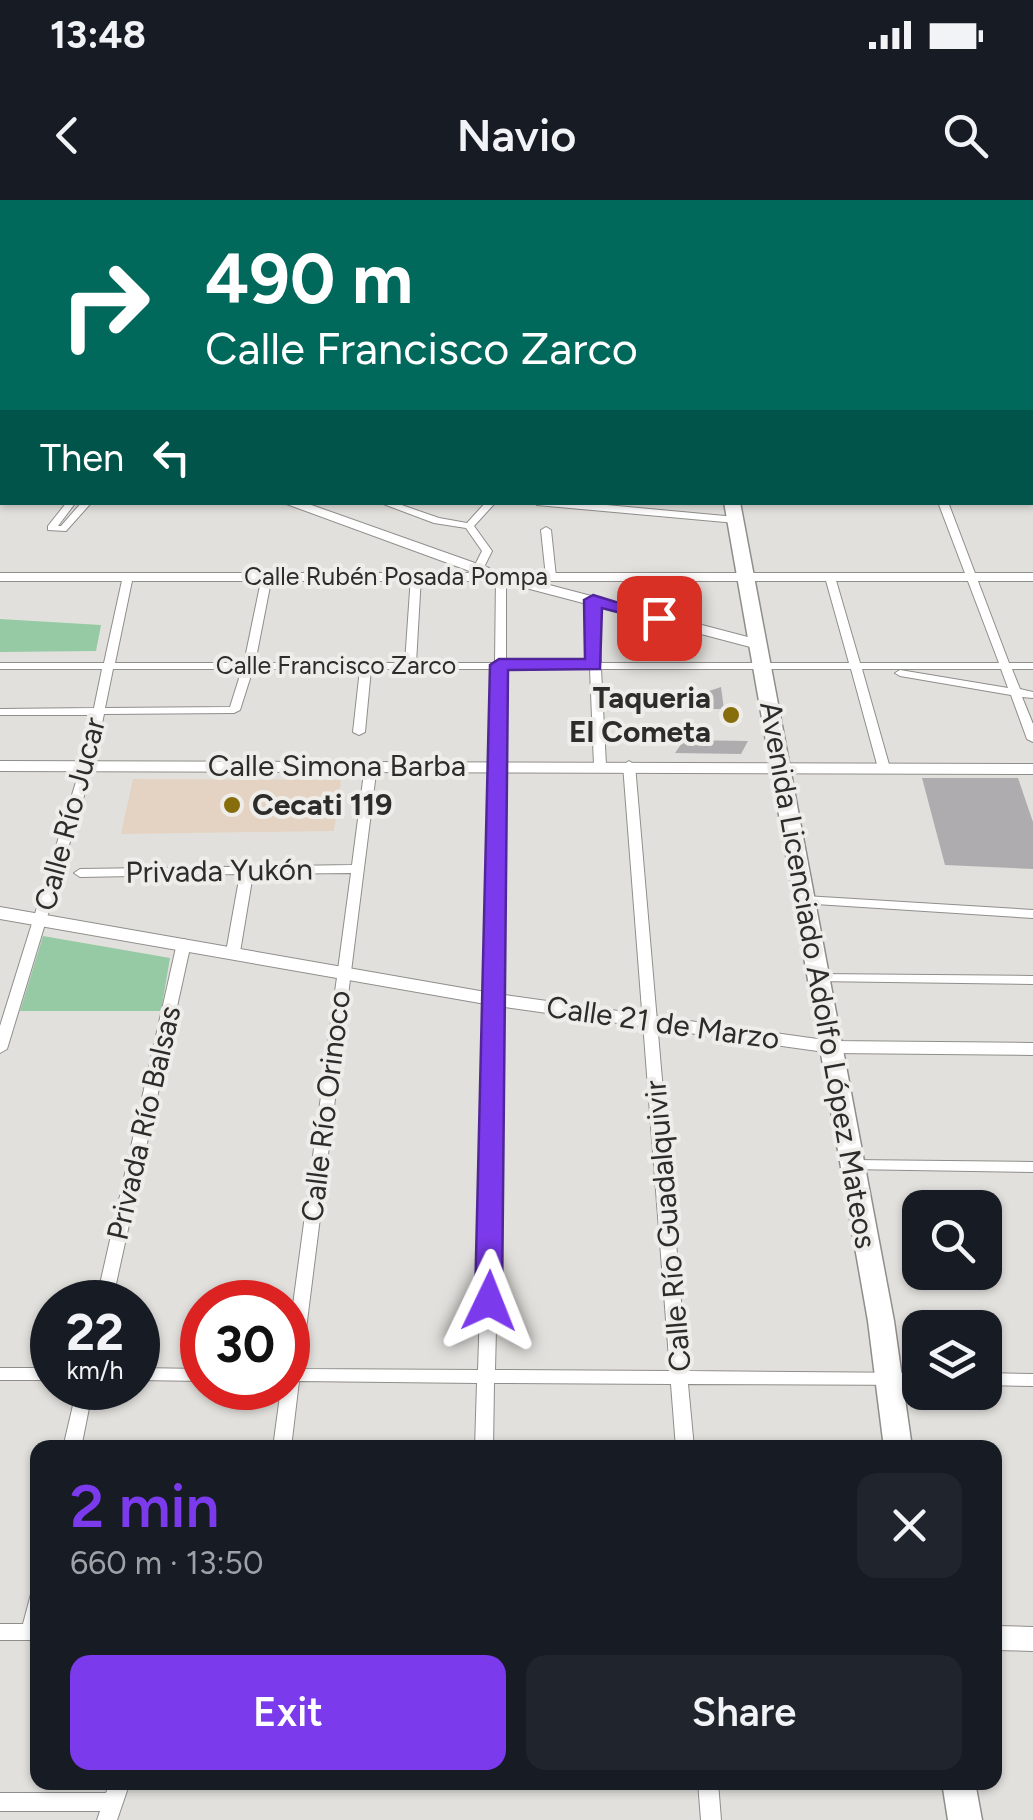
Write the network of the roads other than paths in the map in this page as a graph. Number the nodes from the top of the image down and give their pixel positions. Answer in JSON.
{"nodes":[{"id":1,"x":69,"y":505,"type":"edge"},
{"id":2,"x":85,"y":505,"type":"edge"},
{"id":3,"x":297,"y":505,"type":"edge"},
{"id":4,"x":391,"y":505,"type":"edge"},
{"id":5,"x":489,"y":505,"type":"edge"},
{"id":6,"x":944,"y":505,"type":"edge"},
{"id":7,"x":625,"y":506,"type":"edge"},
{"id":8,"x":734,"y":511,"type":"edge"},
{"id":9,"x":469,"y":526,"type":"junction"},
{"id":10,"x":546,"y":530,"type":"dead end"},
{"id":11,"x":478,"y":569,"type":"junction"},
{"id":12,"x":128,"y":576,"type":"junction"},
{"id":13,"x":267,"y":576,"type":"junction"},
{"id":14,"x":416,"y":576,"type":"junction"},
{"id":15,"x":551,"y":576,"type":"junction"},
{"id":16,"x":0,"y":577,"type":"edge"},
{"id":17,"x":501,"y":577,"type":"junction"},
{"id":18,"x":746,"y":577,"type":"junction"},
{"id":19,"x":830,"y":577,"type":"junction"},
{"id":20,"x":971,"y":577,"type":"junction"},
{"id":21,"x":1033,"y":577,"type":"edge"},
{"id":22,"x":593,"y":600,"type":"junction"},
{"id":23,"x":760,"y":654,"type":"junction"},
{"id":24,"x":109,"y":664,"type":"junction"},
{"id":25,"x":249,"y":665,"type":"junction"},
{"id":26,"x":366,"y":665,"type":"junction"},
{"id":27,"x":410,"y":665,"type":"junction"},
{"id":28,"x":499,"y":665,"type":"junction"},
{"id":29,"x":594,"y":665,"type":"junction"},
{"id":30,"x":855,"y":665,"type":"junction"},
{"id":31,"x":0,"y":666,"type":"edge"},
{"id":32,"x":1005,"y":666,"type":"junction"},
{"id":33,"x":1033,"y":666,"type":"edge"},
{"id":34,"x":1015,"y":692,"type":"junction"},
{"id":35,"x":1033,"y":695,"type":"edge"},
{"id":36,"x":0,"y":712,"type":"edge"},
{"id":37,"x":99,"y":712,"type":"junction"},
{"id":38,"x":360,"y":732,"type":"dead end"},
{"id":39,"x":1033,"y":739,"type":"edge"},
{"id":40,"x":371,"y":765,"type":"junction"},
{"id":41,"x":497,"y":765,"type":"junction"},
{"id":42,"x":0,"y":766,"type":"edge"},
{"id":43,"x":87,"y":766,"type":"junction"},
{"id":44,"x":600,"y":766,"type":"junction"},
{"id":45,"x":629,"y":766,"type":"junction"},
{"id":46,"x":780,"y":767,"type":"junction"},
{"id":47,"x":884,"y":768,"type":"junction"},
{"id":48,"x":1033,"y":769,"type":"edge"},
{"id":49,"x":358,"y":869,"type":"junction"},
{"id":50,"x":247,"y":870,"type":"junction"},
{"id":51,"x":80,"y":874,"type":"dead end"},
{"id":52,"x":805,"y":900,"type":"junction"},
{"id":53,"x":0,"y":914,"type":"edge"},
{"id":54,"x":1033,"y":914,"type":"edge"},
{"id":55,"x":42,"y":921,"type":"junction"},
{"id":56,"x":184,"y":944,"type":"junction"},
{"id":57,"x":233,"y":952,"type":"junction"},
{"id":58,"x":344,"y":972,"type":"junction"},
{"id":59,"x":819,"y":978,"type":"junction"},
{"id":60,"x":1033,"y":980,"type":"edge"},
{"id":61,"x":496,"y":1000,"type":"junction"},
{"id":62,"x":651,"y":1021,"type":"junction"},
{"id":63,"x":832,"y":1048,"type":"junction"},
{"id":64,"x":0,"y":1049,"type":"edge"},
{"id":65,"x":1033,"y":1049,"type":"edge"},
{"id":66,"x":853,"y":1166,"type":"junction"},
{"id":67,"x":1033,"y":1167,"type":"edge"},
{"id":68,"x":109,"y":1280,"type":"edge"},
{"id":69,"x":302,"y":1280,"type":"edge"},
{"id":70,"x":0,"y":1374,"type":"edge"},
{"id":71,"x":30,"y":1374,"type":"edge"},
{"id":72,"x":310,"y":1376,"type":"edge"},
{"id":73,"x":487,"y":1377,"type":"junction"},
{"id":74,"x":682,"y":1378,"type":"junction"},
{"id":75,"x":886,"y":1379,"type":"junction"},
{"id":76,"x":902,"y":1379,"type":"edge"},
{"id":77,"x":1002,"y":1380,"type":"edge"},
{"id":78,"x":1033,"y":1380,"type":"edge"},
{"id":79,"x":80,"y":1410,"type":"edge"},
{"id":80,"x":286,"y":1410,"type":"edge"},
{"id":81,"x":74,"y":1440,"type":"edge"},
{"id":82,"x":283,"y":1440,"type":"edge"},
{"id":83,"x":484,"y":1440,"type":"edge"},
{"id":84,"x":685,"y":1440,"type":"edge"},
{"id":85,"x":897,"y":1440,"type":"edge"},
{"id":86,"x":0,"y":1632,"type":"edge"},
{"id":87,"x":30,"y":1632,"type":"edge"},
{"id":88,"x":1002,"y":1638,"type":"edge"},
{"id":89,"x":1033,"y":1639,"type":"edge"},
{"id":90,"x":709,"y":1790,"type":"edge"},
{"id":91,"x":959,"y":1790,"type":"edge"},
{"id":92,"x":113,"y":1801,"type":"edge"},
{"id":93,"x":0,"y":1802,"type":"edge"},
{"id":94,"x":711,"y":1820,"type":"edge"},
{"id":95,"x":965,"y":1820,"type":"edge"}],
"edges":[{"from":1,"to":2,"type":"street"},
{"from":3,"to":11,"type":"street"},
{"from":4,"to":9,"type":"street"},
{"from":5,"to":9,"type":"street"},
{"from":6,"to":20,"type":"street"},
{"from":7,"to":8,"type":"street"},
{"from":8,"to":18,"type":"main road","name":"Avenida Licenciado Adolfo López Mateos"},
{"from":9,"to":11,"type":"street"},
{"from":10,"to":15,"type":"street"},
{"from":11,"to":17,"type":"street"},
{"from":12,"to":13,"type":"street","name":"Calle Rubén Posada Pompa"},
{"from":12,"to":16,"type":"street","name":"Calle Rubén Posada Pompa"},
{"from":12,"to":24,"type":"street","name":"Calle Río Jucar"},
{"from":13,"to":14,"type":"street","name":"Calle Rubén Posada Pompa"},
{"from":13,"to":25,"type":"street"},
{"from":14,"to":17,"type":"street","name":"Calle Rubén Posada Pompa"},
{"from":14,"to":27,"type":"street"},
{"from":15,"to":17,"type":"street","name":"Calle Rubén Posada Pompa"},
{"from":15,"to":18,"type":"street","name":"Calle Rubén Posada Pompa"},
{"from":17,"to":22,"type":"street"},
{"from":17,"to":28,"type":"street"},
{"from":18,"to":19,"type":"street","name":"Calle Rubén Posada Pompa"},
{"from":18,"to":23,"type":"main road","name":"Avenida Licenciado Adolfo López Mateos"},
{"from":19,"to":20,"type":"street","name":"Calle Rubén Posada Pompa"},
{"from":19,"to":30,"type":"street"},
{"from":20,"to":21,"type":"street","name":"Calle Rubén Posada Pompa"},
{"from":20,"to":32,"type":"street"},
{"from":22,"to":23,"type":"street"},
{"from":22,"to":29,"type":"street"},
{"from":23,"to":29,"type":"street","name":"Calle Francisco Zarco"},
{"from":23,"to":30,"type":"street","name":"Calle Francisco Zarco"},
{"from":23,"to":46,"type":"main road","name":"Avenida Licenciado Adolfo López Mateos"},
{"from":24,"to":25,"type":"street","name":"Calle Francisco Zarco"},
{"from":24,"to":31,"type":"street","name":"Calle Francisco Zarco"},
{"from":24,"to":37,"type":"street","name":"Calle Río Jucar"},
{"from":25,"to":26,"type":"street","name":"Calle Francisco Zarco"},
{"from":25,"to":37,"type":"street"},
{"from":26,"to":27,"type":"street","name":"Calle Francisco Zarco"},
{"from":26,"to":38,"type":"street"},
{"from":27,"to":28,"type":"street","name":"Calle Francisco Zarco"},
{"from":28,"to":29,"type":"street","name":"Calle Francisco Zarco"},
{"from":28,"to":41,"type":"street"},
{"from":29,"to":44,"type":"street"},
{"from":30,"to":32,"type":"street","name":"Calle Francisco Zarco"},
{"from":30,"to":34,"type":"street"},
{"from":30,"to":47,"type":"street"},
{"from":32,"to":33,"type":"street","name":"Calle Francisco Zarco"},
{"from":32,"to":34,"type":"street"},
{"from":34,"to":35,"type":"street"},
{"from":34,"to":39,"type":"street"},
{"from":36,"to":37,"type":"street"},
{"from":37,"to":43,"type":"street","name":"Calle Río Jucar"},
{"from":40,"to":41,"type":"street","name":"Calle Simona Barba"},
{"from":40,"to":43,"type":"street","name":"Calle Simona Barba"},
{"from":40,"to":49,"type":"street","name":"Calle Río Orinoco"},
{"from":41,"to":44,"type":"street","name":"Calle Simona Barba"},
{"from":41,"to":61,"type":"street"},
{"from":42,"to":43,"type":"street","name":"Calle Simona Barba"},
{"from":43,"to":55,"type":"street","name":"Calle Río Jucar"},
{"from":44,"to":45,"type":"street","name":"Calle Simona Barba"},
{"from":45,"to":46,"type":"street","name":"Calle Simona Barba"},
{"from":45,"to":62,"type":"street","name":"Calle Río Guadalquivir"},
{"from":46,"to":47,"type":"street","name":"Calle Simona Barba"},
{"from":46,"to":52,"type":"main road","name":"Avenida Licenciado Adolfo López Mateos"},
{"from":47,"to":48,"type":"street","name":"Calle Simona Barba"},
{"from":49,"to":50,"type":"street","name":"Privada Yukón"},
{"from":49,"to":58,"type":"street","name":"Calle Río Orinoco"},
{"from":50,"to":51,"type":"street","name":"Privada Yukón"},
{"from":50,"to":57,"type":"street"},
{"from":52,"to":54,"type":"street"},
{"from":52,"to":59,"type":"main road","name":"Avenida Licenciado Adolfo López Mateos"},
{"from":53,"to":55,"type":"street","name":"Calle 21 de Marzo"},
{"from":55,"to":56,"type":"street","name":"Calle 21 de Marzo"},
{"from":55,"to":64,"type":"street","name":"Calle Río Jucar"},
{"from":56,"to":57,"type":"street","name":"Calle 21 de Marzo"},
{"from":56,"to":68,"type":"street","name":"Privada Río Balsas"},
{"from":57,"to":58,"type":"street","name":"Calle 21 de Marzo"},
{"from":58,"to":61,"type":"street","name":"Calle 21 de Marzo"},
{"from":58,"to":69,"type":"street","name":"Calle Río Orinoco"},
{"from":59,"to":60,"type":"street"},
{"from":59,"to":63,"type":"main road","name":"Avenida Licenciado Adolfo López Mateos"},
{"from":61,"to":62,"type":"street","name":"Calle 21 de Marzo"},
{"from":61,"to":73,"type":"street"},
{"from":62,"to":63,"type":"street","name":"Calle 21 de Marzo"},
{"from":62,"to":74,"type":"street","name":"Calle Río Guadalquivir"},
{"from":63,"to":65,"type":"street","name":"Calle 21 de Marzo"},
{"from":63,"to":66,"type":"main road","name":"Avenida Licenciado Adolfo López Mateos"},
{"from":66,"to":67,"type":"street"},
{"from":66,"to":75,"type":"main road","name":"Avenida Licenciado Adolfo López Mateos"},
{"from":70,"to":71,"type":"street"},
{"from":72,"to":73,"type":"street"},
{"from":73,"to":74,"type":"street"},
{"from":73,"to":83,"type":"street"},
{"from":74,"to":75,"type":"street"},
{"from":74,"to":84,"type":"street","name":"Calle Río Guadalquivir"},
{"from":75,"to":76,"type":"street"},
{"from":75,"to":85,"type":"main road","name":"Avenida Licenciado Adolfo López Mateos"},
{"from":77,"to":78,"type":"street"},
{"from":79,"to":81,"type":"street"},
{"from":80,"to":82,"type":"street","name":"Calle Río Orinoco"},
{"from":86,"to":87,"type":"street"},
{"from":88,"to":89,"type":"street"},
{"from":90,"to":94,"type":"street"},
{"from":91,"to":95,"type":"main road"},
{"from":92,"to":93,"type":"street"}]}
